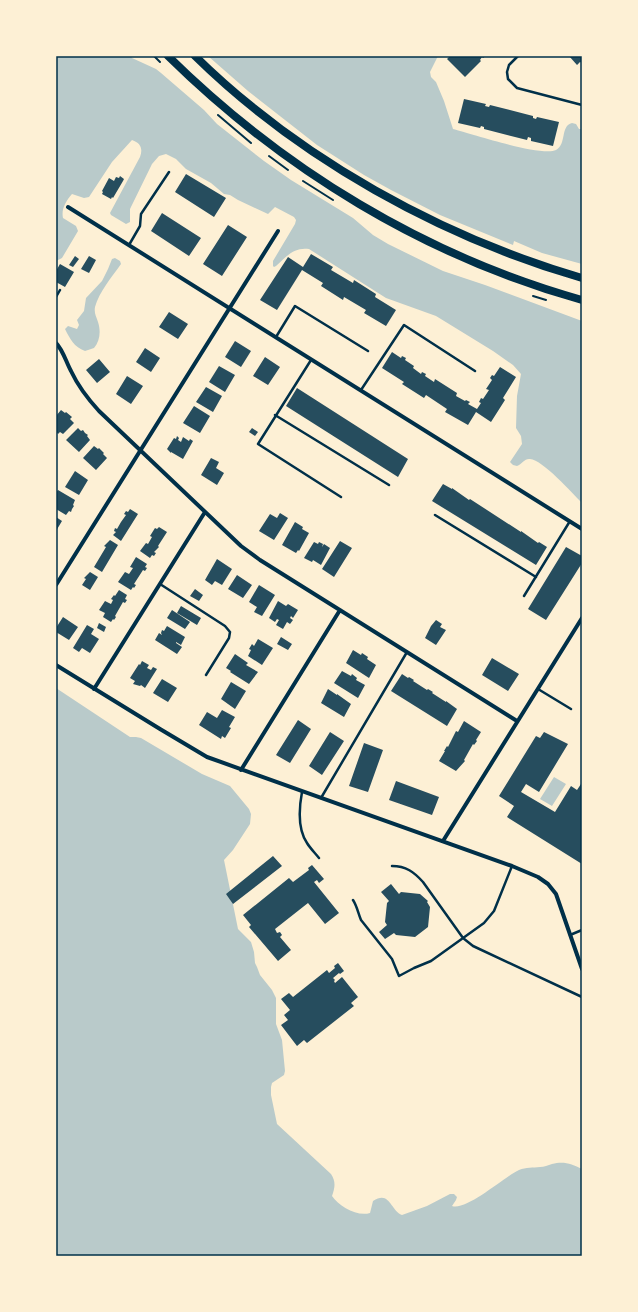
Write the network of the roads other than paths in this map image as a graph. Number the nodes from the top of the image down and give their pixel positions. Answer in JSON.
{"nodes":[{"id":1,"x":168,"y":56,"type":"edge"},
{"id":2,"x":195,"y":56,"type":"edge"},
{"id":3,"x":518,"y":56,"type":"edge"},
{"id":4,"x":582,"y":106,"type":"edge"},
{"id":5,"x":169,"y":172,"type":"dead end"},
{"id":6,"x":68,"y":207,"type":"dead end"},
{"id":7,"x":278,"y":231,"type":"dead end"},
{"id":8,"x":129,"y":245,"type":"junction"},
{"id":9,"x":582,"y":278,"type":"edge"},
{"id":10,"x":60,"y":290,"type":"dead end"},
{"id":11,"x":56,"y":298,"type":"edge"},
{"id":12,"x":582,"y":300,"type":"edge"},
{"id":13,"x":229,"y":308,"type":"junction"},
{"id":14,"x":276,"y":338,"type":"junction"},
{"id":15,"x":56,"y":343,"type":"edge"},
{"id":16,"x":368,"y":351,"type":"dead end"},
{"id":17,"x":311,"y":360,"type":"junction"},
{"id":18,"x":475,"y":371,"type":"dead end"},
{"id":19,"x":361,"y":391,"type":"junction"},
{"id":20,"x":275,"y":415,"type":"junction"},
{"id":21,"x":140,"y":451,"type":"junction"},
{"id":22,"x":389,"y":485,"type":"dead end"},
{"id":23,"x":341,"y":497,"type":"dead end"},
{"id":24,"x":205,"y":512,"type":"junction"},
{"id":25,"x":435,"y":515,"type":"dead end"},
{"id":26,"x":570,"y":521,"type":"junction"},
{"id":27,"x":582,"y":529,"type":"edge"},
{"id":28,"x":536,"y":577,"type":"junction"},
{"id":29,"x":160,"y":584,"type":"junction"},
{"id":30,"x":56,"y":586,"type":"edge"},
{"id":31,"x":524,"y":596,"type":"dead end"},
{"id":32,"x":340,"y":610,"type":"junction"},
{"id":33,"x":582,"y":618,"type":"edge"},
{"id":34,"x":407,"y":652,"type":"junction"},
{"id":35,"x":56,"y":665,"type":"edge"},
{"id":36,"x":206,"y":675,"type":"dead end"},
{"id":37,"x":94,"y":689,"type":"junction"},
{"id":38,"x":538,"y":689,"type":"junction"},
{"id":39,"x":571,"y":708,"type":"dead end"},
{"id":40,"x":517,"y":721,"type":"junction"},
{"id":41,"x":242,"y":770,"type":"junction"},
{"id":42,"x":302,"y":792,"type":"junction"},
{"id":43,"x":321,"y":798,"type":"junction"},
{"id":44,"x":443,"y":841,"type":"junction"},
{"id":45,"x":319,"y":858,"type":"dead end"},
{"id":46,"x":392,"y":866,"type":"dead end"},
{"id":47,"x":512,"y":866,"type":"junction"},
{"id":48,"x":353,"y":900,"type":"dead end"},
{"id":49,"x":582,"y":930,"type":"edge"},
{"id":50,"x":570,"y":935,"type":"junction"},
{"id":51,"x":463,"y":938,"type":"junction"},
{"id":52,"x":582,"y":968,"type":"edge"},
{"id":53,"x":582,"y":997,"type":"edge"}],
"edges":[{"from":1,"to":12,"type":"highway"},
{"from":2,"to":9,"type":"highway"},
{"from":3,"to":4,"type":"lane"},
{"from":5,"to":8,"type":"lane"},
{"from":6,"to":8,"type":"street"},
{"from":7,"to":13,"type":"street"},
{"from":8,"to":13,"type":"street"},
{"from":10,"to":11,"type":"lane"},
{"from":13,"to":14,"type":"street"},
{"from":13,"to":21,"type":"street"},
{"from":14,"to":16,"type":"lane"},
{"from":14,"to":17,"type":"street"},
{"from":15,"to":21,"type":"street"},
{"from":17,"to":19,"type":"street"},
{"from":17,"to":20,"type":"lane"},
{"from":18,"to":19,"type":"lane"},
{"from":19,"to":26,"type":"street"},
{"from":20,"to":22,"type":"lane"},
{"from":20,"to":23,"type":"lane"},
{"from":21,"to":24,"type":"street"},
{"from":21,"to":30,"type":"street"},
{"from":24,"to":29,"type":"street"},
{"from":24,"to":32,"type":"street"},
{"from":25,"to":28,"type":"lane"},
{"from":26,"to":27,"type":"street"},
{"from":26,"to":28,"type":"lane"},
{"from":28,"to":31,"type":"lane"},
{"from":29,"to":36,"type":"lane"},
{"from":29,"to":37,"type":"street"},
{"from":32,"to":34,"type":"street"},
{"from":32,"to":41,"type":"street"},
{"from":33,"to":38,"type":"street"},
{"from":34,"to":40,"type":"street"},
{"from":34,"to":43,"type":"lane"},
{"from":35,"to":37,"type":"street"},
{"from":37,"to":41,"type":"street"},
{"from":38,"to":39,"type":"lane"},
{"from":38,"to":40,"type":"street"},
{"from":40,"to":44,"type":"street"},
{"from":41,"to":42,"type":"street"},
{"from":42,"to":43,"type":"street"},
{"from":42,"to":45,"type":"lane"},
{"from":43,"to":44,"type":"street"},
{"from":44,"to":47,"type":"street"},
{"from":46,"to":51,"type":"lane"},
{"from":47,"to":50,"type":"street"},
{"from":47,"to":51,"type":"lane"},
{"from":48,"to":51,"type":"lane"},
{"from":49,"to":50,"type":"lane"},
{"from":50,"to":52,"type":"street"},
{"from":51,"to":53,"type":"lane"}]}
